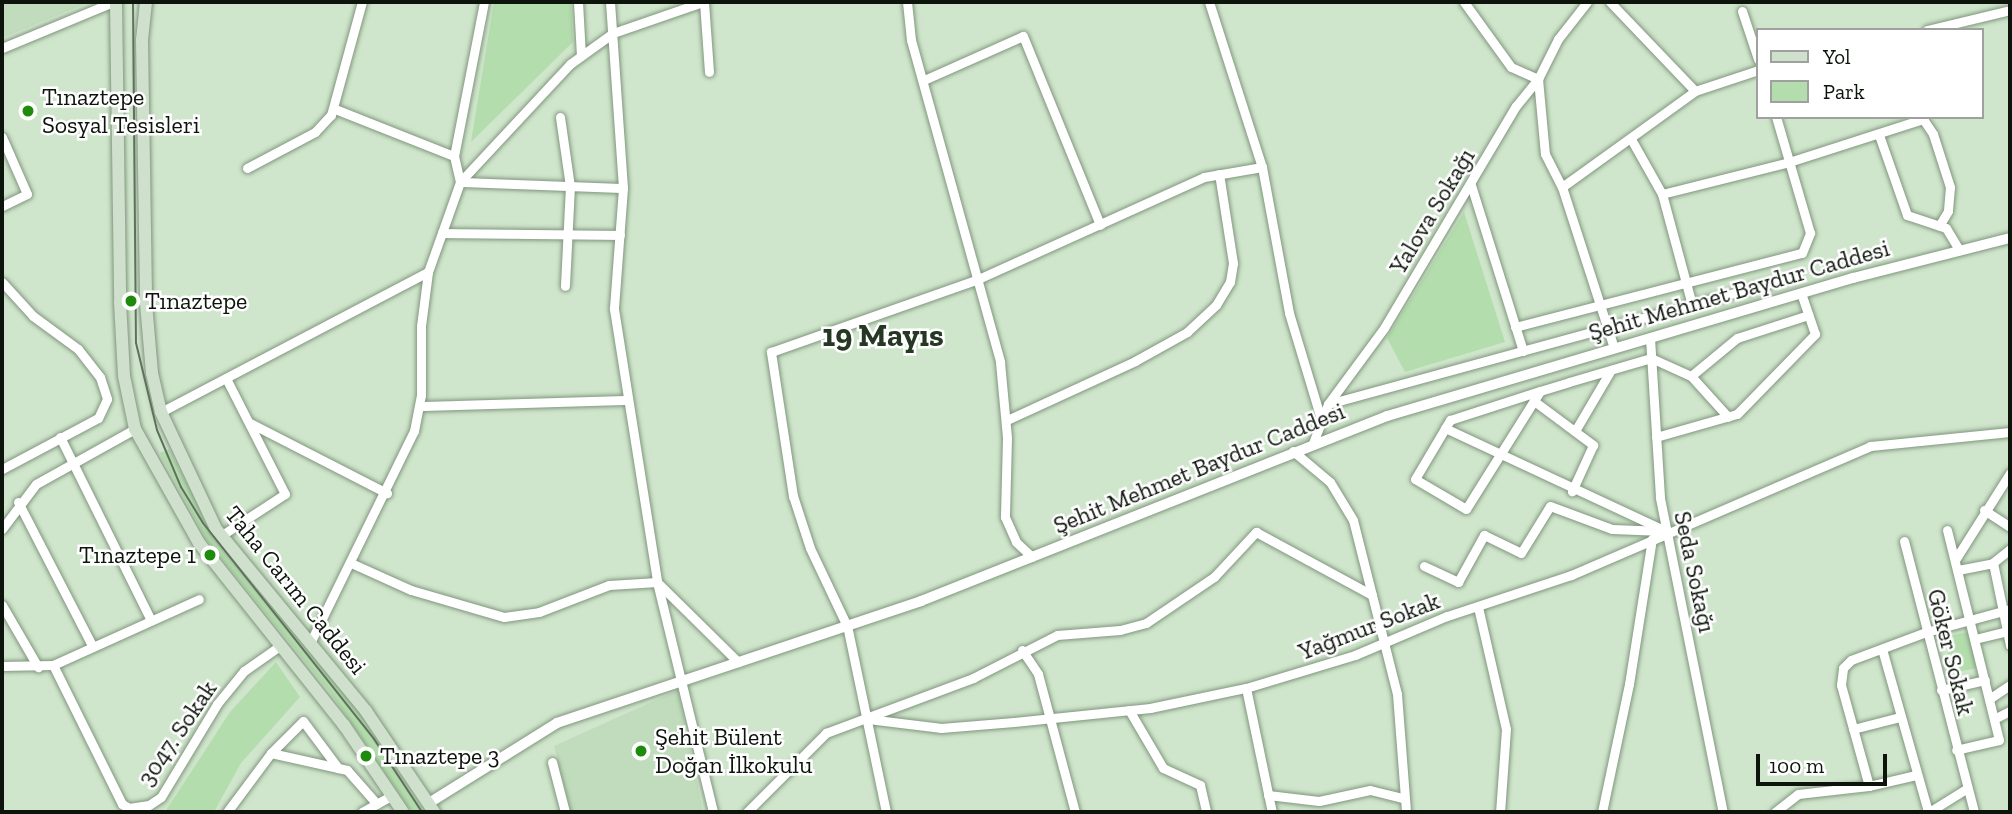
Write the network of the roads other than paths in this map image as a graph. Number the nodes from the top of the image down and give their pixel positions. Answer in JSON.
{"nodes":[{"id":1,"x":115,"y":2,"type":"edge"},
{"id":2,"x":146,"y":2,"type":"edge"},
{"id":3,"x":362,"y":2,"type":"edge"},
{"id":4,"x":484,"y":2,"type":"edge"},
{"id":5,"x":578,"y":2,"type":"edge"},
{"id":6,"x":610,"y":2,"type":"edge"},
{"id":7,"x":703,"y":2,"type":"edge"},
{"id":8,"x":907,"y":2,"type":"edge"},
{"id":9,"x":1209,"y":2,"type":"edge"},
{"id":10,"x":1464,"y":2,"type":"edge"},
{"id":11,"x":1587,"y":2,"type":"edge"},
{"id":12,"x":1610,"y":2,"type":"edge"},
{"id":13,"x":2010,"y":10,"type":"edge"},
{"id":14,"x":1742,"y":11,"type":"dead end"},
{"id":15,"x":1935,"y":28,"type":"edge"},
{"id":16,"x":612,"y":33,"type":"junction"},
{"id":17,"x":2,"y":48,"type":"edge"},
{"id":18,"x":1756,"y":52,"type":"edge"},
{"id":19,"x":581,"y":56,"type":"junction"},
{"id":20,"x":1756,"y":71,"type":"edge"},
{"id":21,"x":709,"y":72,"type":"dead end"},
{"id":22,"x":1538,"y":79,"type":"junction"},
{"id":23,"x":924,"y":80,"type":"junction"},
{"id":24,"x":1695,"y":91,"type":"junction"},
{"id":25,"x":335,"y":109,"type":"junction"},
{"id":26,"x":560,"y":117,"type":"dead end"},
{"id":27,"x":1777,"y":119,"type":"edge"},
{"id":28,"x":1879,"y":135,"type":"junction"},
{"id":29,"x":2,"y":137,"type":"edge"},
{"id":30,"x":1632,"y":139,"type":"junction"},
{"id":31,"x":454,"y":156,"type":"junction"},
{"id":32,"x":1789,"y":162,"type":"junction"},
{"id":33,"x":1262,"y":167,"type":"junction"},
{"id":34,"x":247,"y":168,"type":"dead end"},
{"id":35,"x":1219,"y":174,"type":"junction"},
{"id":36,"x":460,"y":182,"type":"junction"},
{"id":37,"x":1471,"y":185,"type":"junction"},
{"id":38,"x":570,"y":186,"type":"junction"},
{"id":39,"x":1562,"y":187,"type":"junction"},
{"id":40,"x":623,"y":188,"type":"junction"},
{"id":41,"x":1662,"y":194,"type":"junction"},
{"id":42,"x":2,"y":206,"type":"edge"},
{"id":43,"x":1100,"y":225,"type":"junction"},
{"id":44,"x":1939,"y":226,"type":"junction"},
{"id":45,"x":442,"y":233,"type":"junction"},
{"id":46,"x":620,"y":235,"type":"junction"},
{"id":47,"x":568,"y":236,"type":"junction"},
{"id":48,"x":2010,"y":238,"type":"edge"},
{"id":49,"x":1959,"y":250,"type":"junction"},
{"id":50,"x":428,"y":272,"type":"junction"},
{"id":51,"x":1797,"y":276,"type":"dead end"},
{"id":52,"x":976,"y":280,"type":"junction"},
{"id":53,"x":2,"y":282,"type":"edge"},
{"id":54,"x":1686,"y":283,"type":"junction"},
{"id":55,"x":565,"y":286,"type":"dead end"},
{"id":56,"x":1801,"y":293,"type":"junction"},
{"id":57,"x":1600,"y":305,"type":"junction"},
{"id":58,"x":1692,"y":305,"type":"junction"},
{"id":59,"x":1808,"y":315,"type":"junction"},
{"id":60,"x":1516,"y":327,"type":"junction"},
{"id":61,"x":1608,"y":328,"type":"junction"},
{"id":62,"x":1650,"y":338,"type":"junction"},
{"id":63,"x":1614,"y":348,"type":"junction"},
{"id":64,"x":1523,"y":351,"type":"junction"},
{"id":65,"x":1651,"y":358,"type":"junction"},
{"id":66,"x":1611,"y":370,"type":"junction"},
{"id":67,"x":1691,"y":376,"type":"junction"},
{"id":68,"x":226,"y":378,"type":"junction"},
{"id":69,"x":1540,"y":391,"type":"junction"},
{"id":70,"x":628,"y":400,"type":"junction"},
{"id":71,"x":1534,"y":401,"type":"junction"},
{"id":72,"x":1328,"y":404,"type":"junction"},
{"id":73,"x":420,"y":406,"type":"junction"},
{"id":74,"x":161,"y":412,"type":"junction"},
{"id":75,"x":1728,"y":417,"type":"junction"},
{"id":76,"x":1321,"y":419,"type":"junction"},
{"id":77,"x":1007,"y":420,"type":"junction"},
{"id":78,"x":250,"y":423,"type":"junction"},
{"id":79,"x":1445,"y":428,"type":"junction"},
{"id":80,"x":135,"y":429,"type":"junction"},
{"id":81,"x":1574,"y":431,"type":"junction"},
{"id":82,"x":2010,"y":432,"type":"edge"},
{"id":83,"x":60,"y":437,"type":"junction"},
{"id":84,"x":1656,"y":437,"type":"junction"},
{"id":85,"x":1313,"y":443,"type":"junction"},
{"id":86,"x":1293,"y":451,"type":"junction"},
{"id":87,"x":1502,"y":454,"type":"junction"},
{"id":88,"x":74,"y":461,"type":"junction"},
{"id":89,"x":2,"y":469,"type":"edge"},
{"id":90,"x":2010,"y":473,"type":"edge"},
{"id":91,"x":1572,"y":491,"type":"junction"},
{"id":92,"x":387,"y":493,"type":"junction"},
{"id":93,"x":18,"y":502,"type":"junction"},
{"id":94,"x":1984,"y":510,"type":"junction"},
{"id":95,"x":2,"y":519,"type":"edge"},
{"id":96,"x":2010,"y":527,"type":"edge"},
{"id":97,"x":2,"y":529,"type":"edge"},
{"id":98,"x":1947,"y":530,"type":"dead end"},
{"id":99,"x":1667,"y":531,"type":"junction"},
{"id":100,"x":222,"y":535,"type":"junction"},
{"id":101,"x":1652,"y":539,"type":"junction"},
{"id":102,"x":1904,"y":541,"type":"dead end"},
{"id":103,"x":2010,"y":549,"type":"edge"},
{"id":104,"x":1032,"y":557,"type":"junction"},
{"id":105,"x":351,"y":563,"type":"junction"},
{"id":106,"x":1993,"y":563,"type":"junction"},
{"id":107,"x":1956,"y":565,"type":"junction"},
{"id":108,"x":1424,"y":566,"type":"dead end"},
{"id":109,"x":657,"y":582,"type":"junction"},
{"id":110,"x":1373,"y":595,"type":"junction"},
{"id":111,"x":198,"y":599,"type":"dead end"},
{"id":112,"x":2,"y":605,"type":"edge"},
{"id":113,"x":1478,"y":607,"type":"junction"},
{"id":114,"x":2006,"y":610,"type":"edge"},
{"id":115,"x":150,"y":620,"type":"junction"},
{"id":116,"x":1970,"y":620,"type":"junction"},
{"id":117,"x":847,"y":626,"type":"junction"},
{"id":118,"x":2007,"y":631,"type":"junction"},
{"id":119,"x":1926,"y":632,"type":"junction"},
{"id":120,"x":1975,"y":639,"type":"junction"},
{"id":121,"x":311,"y":641,"type":"junction"},
{"id":122,"x":1385,"y":644,"type":"junction"},
{"id":123,"x":281,"y":645,"type":"junction"},
{"id":124,"x":2010,"y":645,"type":"edge"},
{"id":125,"x":93,"y":647,"type":"junction"},
{"id":126,"x":1882,"y":649,"type":"junction"},
{"id":127,"x":1022,"y":650,"type":"junction"},
{"id":128,"x":738,"y":662,"type":"junction"},
{"id":129,"x":53,"y":664,"type":"junction"},
{"id":130,"x":2,"y":666,"type":"edge"},
{"id":131,"x":38,"y":667,"type":"junction"},
{"id":132,"x":682,"y":680,"type":"junction"},
{"id":133,"x":1984,"y":680,"type":"junction"},
{"id":134,"x":2010,"y":685,"type":"edge"},
{"id":135,"x":1246,"y":688,"type":"junction"},
{"id":136,"x":1941,"y":690,"type":"junction"},
{"id":137,"x":1989,"y":699,"type":"junction"},
{"id":138,"x":1129,"y":710,"type":"junction"},
{"id":139,"x":2010,"y":711,"type":"edge"},
{"id":140,"x":1900,"y":717,"type":"junction"},
{"id":141,"x":868,"y":719,"type":"junction"},
{"id":142,"x":1049,"y":719,"type":"junction"},
{"id":143,"x":1994,"y":719,"type":"junction"},
{"id":144,"x":1853,"y":729,"type":"junction"},
{"id":145,"x":1956,"y":750,"type":"junction"},
{"id":146,"x":271,"y":753,"type":"junction"},
{"id":147,"x":552,"y":762,"type":"dead end"},
{"id":148,"x":338,"y":768,"type":"junction"},
{"id":149,"x":1916,"y":775,"type":"junction"},
{"id":150,"x":1869,"y":786,"type":"junction"},
{"id":151,"x":1966,"y":789,"type":"junction"},
{"id":152,"x":393,"y":795,"type":"junction"},
{"id":153,"x":1268,"y":795,"type":"junction"},
{"id":154,"x":1405,"y":799,"type":"junction"},
{"id":155,"x":377,"y":803,"type":"junction"},
{"id":156,"x":431,"y":808,"type":"edge"},
{"id":157,"x":227,"y":812,"type":"edge"},
{"id":158,"x":362,"y":812,"type":"edge"},
{"id":159,"x":403,"y":812,"type":"edge"},
{"id":160,"x":565,"y":812,"type":"edge"},
{"id":161,"x":713,"y":812,"type":"edge"},
{"id":162,"x":747,"y":812,"type":"edge"},
{"id":163,"x":886,"y":812,"type":"edge"},
{"id":164,"x":1075,"y":812,"type":"edge"},
{"id":165,"x":1206,"y":812,"type":"edge"},
{"id":166,"x":1272,"y":812,"type":"edge"},
{"id":167,"x":1406,"y":812,"type":"edge"},
{"id":168,"x":1500,"y":812,"type":"edge"},
{"id":169,"x":1602,"y":812,"type":"edge"},
{"id":170,"x":1723,"y":812,"type":"edge"},
{"id":171,"x":1775,"y":812,"type":"edge"},
{"id":172,"x":1928,"y":812,"type":"edge"},
{"id":173,"x":1973,"y":812,"type":"edge"}],
"edges":[{"from":1,"to":17,"type":"street"},
{"from":1,"to":80,"type":"main road","name":"Taha Carım Caddesi"},
{"from":2,"to":74,"type":"main road","name":"Taha Carım Caddesi"},
{"from":3,"to":25,"type":"street"},
{"from":4,"to":31,"type":"street"},
{"from":5,"to":19,"type":"street"},
{"from":6,"to":16,"type":"street"},
{"from":7,"to":16,"type":"street"},
{"from":7,"to":21,"type":"street"},
{"from":8,"to":23,"type":"street"},
{"from":9,"to":33,"type":"street"},
{"from":10,"to":22,"type":"street"},
{"from":11,"to":22,"type":"street","name":"Yalova Sokağı"},
{"from":12,"to":24,"type":"street"},
{"from":13,"to":15,"type":"street"},
{"from":14,"to":18,"type":"street"},
{"from":16,"to":19,"type":"street"},
{"from":16,"to":40,"type":"street"},
{"from":19,"to":36,"type":"street"},
{"from":20,"to":24,"type":"street"},
{"from":22,"to":37,"type":"street","name":"Yalova Sokağı"},
{"from":22,"to":39,"type":"street"},
{"from":23,"to":43,"type":"street"},
{"from":23,"to":52,"type":"street"},
{"from":24,"to":30,"type":"street"},
{"from":25,"to":31,"type":"street"},
{"from":25,"to":34,"type":"street"},
{"from":26,"to":38,"type":"street"},
{"from":27,"to":32,"type":"street"},
{"from":28,"to":32,"type":"street"},
{"from":28,"to":44,"type":"street"},
{"from":28,"to":44,"type":"street"},
{"from":29,"to":42,"type":"street"},
{"from":30,"to":39,"type":"street"},
{"from":30,"to":41,"type":"street"},
{"from":31,"to":36,"type":"street"},
{"from":32,"to":41,"type":"street"},
{"from":32,"to":54,"type":"street"},
{"from":33,"to":35,"type":"street"},
{"from":33,"to":76,"type":"street"},
{"from":35,"to":43,"type":"street"},
{"from":35,"to":77,"type":"street"},
{"from":36,"to":38,"type":"street"},
{"from":36,"to":45,"type":"street"},
{"from":37,"to":60,"type":"street"},
{"from":37,"to":72,"type":"street","name":"Yalova Sokağı"},
{"from":38,"to":40,"type":"street"},
{"from":38,"to":47,"type":"street"},
{"from":39,"to":57,"type":"street"},
{"from":40,"to":46,"type":"street"},
{"from":41,"to":54,"type":"street"},
{"from":43,"to":52,"type":"street"},
{"from":44,"to":49,"type":"street"},
{"from":45,"to":47,"type":"street"},
{"from":45,"to":50,"type":"street"},
{"from":46,"to":47,"type":"street"},
{"from":46,"to":70,"type":"street"},
{"from":47,"to":55,"type":"street"},
{"from":48,"to":49,"type":"street","name":"Şehit Mehmet Baydur Caddesi"},
{"from":49,"to":56,"type":"street","name":"Şehit Mehmet Baydur Caddesi"},
{"from":50,"to":68,"type":"street"},
{"from":50,"to":73,"type":"street"},
{"from":51,"to":58,"type":"street"},
{"from":52,"to":77,"type":"street"},
{"from":52,"to":117,"type":"street"},
{"from":53,"to":83,"type":"street"},
{"from":54,"to":57,"type":"street"},
{"from":54,"to":58,"type":"street"},
{"from":56,"to":59,"type":"street"},
{"from":56,"to":62,"type":"street","name":"Şehit Mehmet Baydur Caddesi"},
{"from":57,"to":60,"type":"street"},
{"from":57,"to":61,"type":"street"},
{"from":58,"to":61,"type":"street"},
{"from":59,"to":67,"type":"street"},
{"from":59,"to":75,"type":"street"},
{"from":60,"to":64,"type":"street"},
{"from":61,"to":63,"type":"street"},
{"from":61,"to":64,"type":"street"},
{"from":62,"to":63,"type":"street","name":"Şehit Mehmet Baydur Caddesi"},
{"from":62,"to":65,"type":"street","name":"Seda Sokağı"},
{"from":63,"to":85,"type":"street","name":"Şehit Mehmet Baydur Caddesi"},
{"from":64,"to":72,"type":"street"},
{"from":65,"to":66,"type":"street"},
{"from":65,"to":67,"type":"street"},
{"from":65,"to":84,"type":"street","name":"Seda Sokağı"},
{"from":66,"to":69,"type":"street"},
{"from":66,"to":81,"type":"street"},
{"from":67,"to":75,"type":"street"},
{"from":68,"to":74,"type":"street"},
{"from":68,"to":78,"type":"street"},
{"from":69,"to":71,"type":"street"},
{"from":69,"to":79,"type":"street"},
{"from":70,"to":73,"type":"street"},
{"from":70,"to":109,"type":"street"},
{"from":71,"to":81,"type":"street"},
{"from":71,"to":87,"type":"street"},
{"from":72,"to":76,"type":"street","name":"Yalova Sokağı"},
{"from":73,"to":92,"type":"street"},
{"from":74,"to":100,"type":"main road","name":"Taha Carım Caddesi"},
{"from":75,"to":84,"type":"street"},
{"from":76,"to":85,"type":"street","name":"Yalova Sokağı"},
{"from":77,"to":104,"type":"street"},
{"from":78,"to":92,"type":"street"},
{"from":78,"to":100,"type":"street"},
{"from":79,"to":87,"type":"street"},
{"from":79,"to":87,"type":"street"},
{"from":80,"to":88,"type":"street"},
{"from":80,"to":123,"type":"main road","name":"Taha Carım Caddesi"},
{"from":81,"to":91,"type":"street"},
{"from":82,"to":99,"type":"street","name":"Yağmur Sokak"},
{"from":83,"to":88,"type":"street"},
{"from":83,"to":89,"type":"street"},
{"from":84,"to":99,"type":"street","name":"Seda Sokağı"},
{"from":85,"to":86,"type":"street","name":"Şehit Mehmet Baydur Caddesi"},
{"from":86,"to":104,"type":"street","name":"Şehit Mehmet Baydur Caddesi"},
{"from":86,"to":110,"type":"street"},
{"from":87,"to":91,"type":"street"},
{"from":88,"to":93,"type":"street"},
{"from":88,"to":115,"type":"street"},
{"from":90,"to":94,"type":"street"},
{"from":91,"to":99,"type":"street"},
{"from":92,"to":105,"type":"street"},
{"from":93,"to":95,"type":"street"},
{"from":93,"to":97,"type":"street"},
{"from":93,"to":125,"type":"street"},
{"from":94,"to":96,"type":"street"},
{"from":94,"to":107,"type":"street"},
{"from":98,"to":107,"type":"street"},
{"from":99,"to":101,"type":"street","name":"Yağmur Sokak"},
{"from":99,"to":108,"type":"street"},
{"from":99,"to":170,"type":"street","name":"Seda Sokağı"},
{"from":100,"to":121,"type":"main road","name":"Taha Carım Caddesi"},
{"from":101,"to":113,"type":"street","name":"Yağmur Sokak"},
{"from":101,"to":169,"type":"street"},
{"from":102,"to":119,"type":"street","name":"Göker Sokak"},
{"from":103,"to":106,"type":"street"},
{"from":104,"to":117,"type":"street","name":"Şehit Mehmet Baydur Caddesi"},
{"from":105,"to":109,"type":"street"},
{"from":105,"to":121,"type":"street"},
{"from":106,"to":107,"type":"street"},
{"from":106,"to":114,"type":"street"},
{"from":107,"to":116,"type":"street"},
{"from":109,"to":128,"type":"street"},
{"from":109,"to":132,"type":"street"},
{"from":110,"to":122,"type":"street"},
{"from":110,"to":127,"type":"street"},
{"from":111,"to":115,"type":"street"},
{"from":112,"to":131,"type":"street"},
{"from":113,"to":122,"type":"street","name":"Yağmur Sokak"},
{"from":113,"to":168,"type":"street"},
{"from":114,"to":116,"type":"street"},
{"from":114,"to":118,"type":"street"},
{"from":115,"to":125,"type":"street"},
{"from":116,"to":119,"type":"street"},
{"from":116,"to":120,"type":"street"},
{"from":117,"to":128,"type":"street","name":"Şehit Mehmet Baydur Caddesi"},
{"from":117,"to":141,"type":"street"},
{"from":118,"to":120,"type":"street"},
{"from":118,"to":124,"type":"street"},
{"from":119,"to":126,"type":"street"},
{"from":119,"to":136,"type":"street","name":"Göker Sokak"},
{"from":120,"to":133,"type":"street"},
{"from":121,"to":156,"type":"main road","name":"Taha Carım Caddesi"},
{"from":122,"to":135,"type":"street","name":"Yağmur Sokak"},
{"from":122,"to":154,"type":"street"},
{"from":123,"to":129,"type":"street","name":"3047. Sokak"},
{"from":123,"to":152,"type":"main road","name":"Taha Carım Caddesi"},
{"from":125,"to":129,"type":"street"},
{"from":126,"to":140,"type":"street"},
{"from":126,"to":144,"type":"street"},
{"from":127,"to":141,"type":"street"},
{"from":127,"to":142,"type":"street"},
{"from":128,"to":132,"type":"street","name":"Şehit Mehmet Baydur Caddesi"},
{"from":129,"to":131,"type":"street"},
{"from":130,"to":131,"type":"street"},
{"from":132,"to":156,"type":"street","name":"Şehit Mehmet Baydur Caddesi"},
{"from":132,"to":161,"type":"street"},
{"from":133,"to":136,"type":"street"},
{"from":133,"to":137,"type":"street"},
{"from":134,"to":137,"type":"street"},
{"from":135,"to":138,"type":"street","name":"Yağmur Sokak"},
{"from":135,"to":153,"type":"street"},
{"from":136,"to":145,"type":"street","name":"Göker Sokak"},
{"from":137,"to":143,"type":"street"},
{"from":138,"to":142,"type":"street","name":"Yağmur Sokak"},
{"from":138,"to":165,"type":"street"},
{"from":139,"to":143,"type":"street"},
{"from":140,"to":144,"type":"street"},
{"from":140,"to":149,"type":"street"},
{"from":141,"to":142,"type":"street","name":"Yağmur Sokak"},
{"from":141,"to":162,"type":"street","name":"Yağmur Sokak"},
{"from":141,"to":163,"type":"street"},
{"from":142,"to":164,"type":"street"},
{"from":143,"to":145,"type":"street"},
{"from":144,"to":150,"type":"street"},
{"from":145,"to":151,"type":"street","name":"Göker Sokak"},
{"from":146,"to":148,"type":"street"},
{"from":146,"to":148,"type":"street"},
{"from":146,"to":157,"type":"street"},
{"from":147,"to":160,"type":"street"},
{"from":148,"to":155,"type":"street"},
{"from":149,"to":150,"type":"street"},
{"from":149,"to":172,"type":"street"},
{"from":150,"to":171,"type":"street"},
{"from":151,"to":172,"type":"street"},
{"from":151,"to":173,"type":"street","name":"Göker Sokak"},
{"from":152,"to":155,"type":"street"},
{"from":152,"to":159,"type":"main road","name":"Taha Carım Caddesi"},
{"from":153,"to":154,"type":"street"},
{"from":153,"to":166,"type":"street"},
{"from":154,"to":167,"type":"street"},
{"from":155,"to":158,"type":"street"}]}
